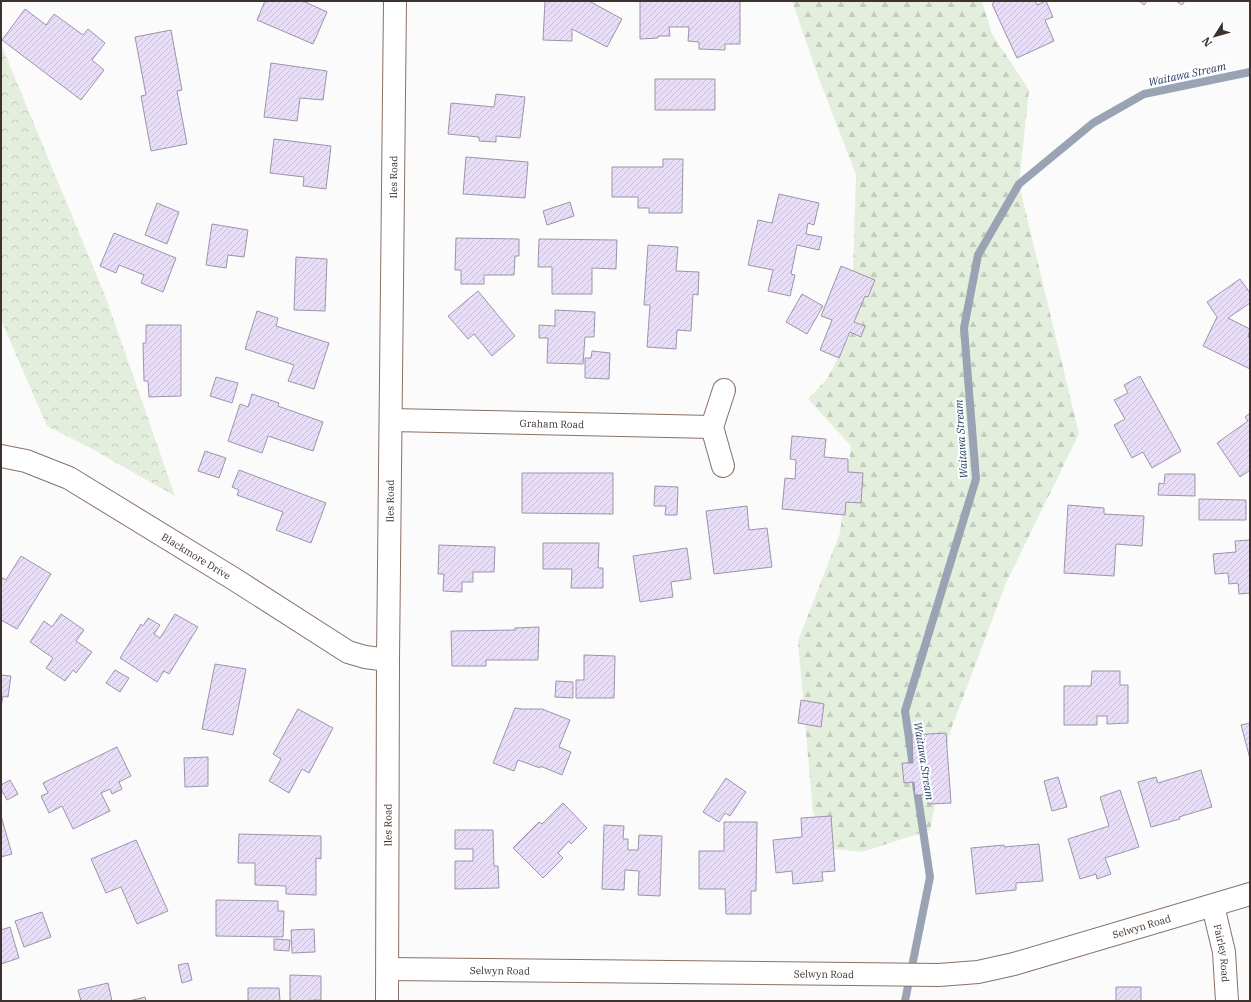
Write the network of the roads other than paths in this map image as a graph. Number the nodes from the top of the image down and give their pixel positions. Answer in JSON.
{"nodes":[{"id":1,"x":395,"y":1,"type":"edge"},
{"id":2,"x":724,"y":390,"type":"dead end"},
{"id":3,"x":391,"y":420,"type":"junction"},
{"id":4,"x":712,"y":428,"type":"junction"},
{"id":5,"x":1,"y":456,"type":"edge"},
{"id":6,"x":723,"y":466,"type":"dead end"},
{"id":7,"x":388,"y":660,"type":"junction"},
{"id":8,"x":1250,"y":894,"type":"edge"},
{"id":9,"x":1213,"y":906,"type":"junction"},
{"id":10,"x":388,"y":969,"type":"junction"},
{"id":11,"x":387,"y":1001,"type":"edge"},
{"id":12,"x":1227,"y":1001,"type":"edge"}],
"edges":[{"from":1,"to":3,"type":"street","name":"Iles Road"},
{"from":2,"to":4,"type":"street"},
{"from":3,"to":4,"type":"street","name":"Graham Road"},
{"from":3,"to":7,"type":"street","name":"Iles Road"},
{"from":4,"to":6,"type":"street"},
{"from":5,"to":7,"type":"street","name":"Blackmore Drive"},
{"from":7,"to":10,"type":"street","name":"Iles Road"},
{"from":8,"to":9,"type":"street","name":"Selwyn Road"},
{"from":9,"to":10,"type":"street","name":"Selwyn Road"},
{"from":9,"to":12,"type":"street","name":"Fairley Road"},
{"from":10,"to":11,"type":"street","name":"Iles Road"}]}
